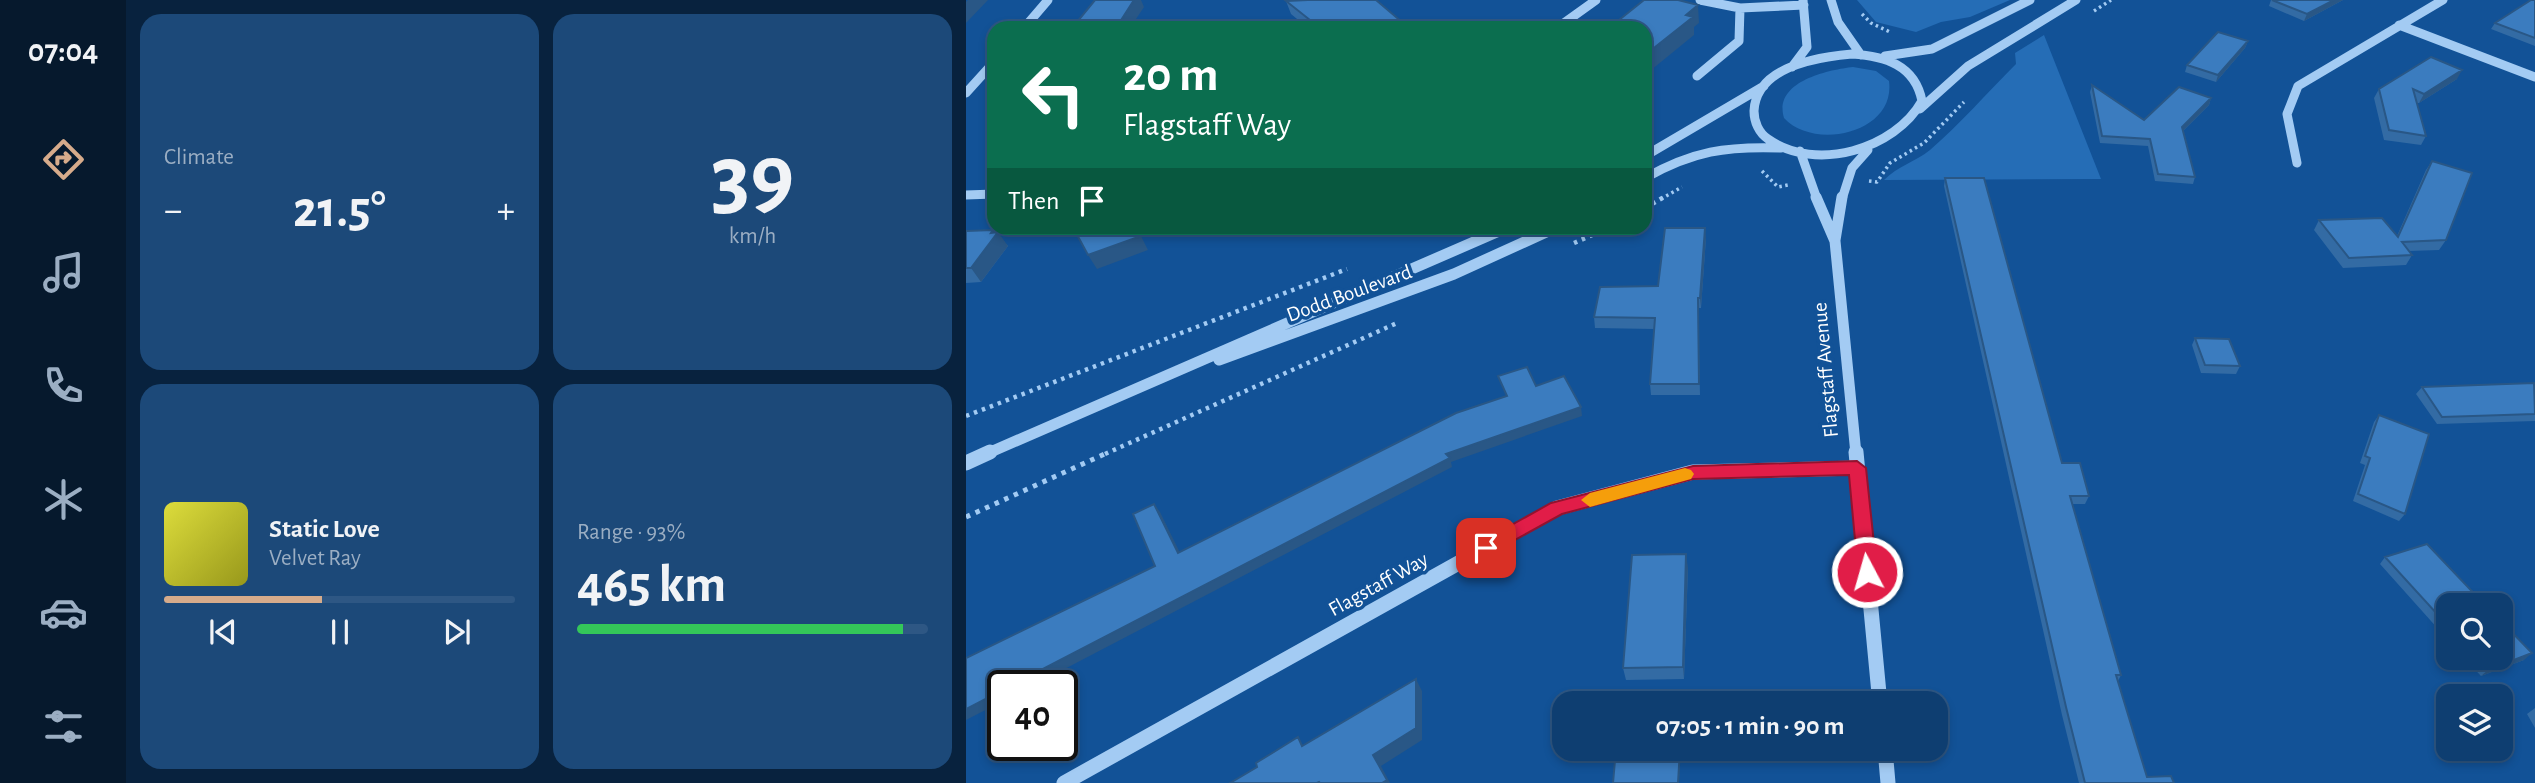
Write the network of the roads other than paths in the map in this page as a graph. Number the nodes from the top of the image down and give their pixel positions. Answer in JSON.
{"nodes":[{"id":1,"x":1048,"y":0,"type":"edge"},
{"id":2,"x":1596,"y":0,"type":"edge"},
{"id":3,"x":1700,"y":0,"type":"edge"},
{"id":4,"x":1830,"y":0,"type":"edge"},
{"id":5,"x":2030,"y":0,"type":"edge"},
{"id":6,"x":2076,"y":0,"type":"edge"},
{"id":7,"x":2443,"y":0,"type":"edge"},
{"id":8,"x":1804,"y":3,"type":"edge"},
{"id":9,"x":1741,"y":8,"type":"junction"},
{"id":10,"x":1030,"y":21,"type":"edge"},
{"id":11,"x":1567,"y":21,"type":"edge"},
{"id":12,"x":2399,"y":25,"type":"junction"},
{"id":13,"x":1861,"y":55,"type":"junction"},
{"id":14,"x":1878,"y":57,"type":"junction"},
{"id":15,"x":1793,"y":66,"type":"junction"},
{"id":16,"x":987,"y":70,"type":"edge"},
{"id":17,"x":1697,"y":76,"type":"dead end"},
{"id":18,"x":2535,"y":77,"type":"edge"},
{"id":19,"x":1767,"y":84,"type":"junction"},
{"id":20,"x":966,"y":93,"type":"edge"},
{"id":21,"x":1920,"y":109,"type":"junction"},
{"id":22,"x":1876,"y":144,"type":"junction"},
{"id":23,"x":1794,"y":150,"type":"junction"},
{"id":24,"x":1652,"y":151,"type":"edge"},
{"id":25,"x":2297,"y":163,"type":"dead end"},
{"id":26,"x":1652,"y":174,"type":"edge"},
{"id":27,"x":987,"y":194,"type":"edge"},
{"id":28,"x":966,"y":195,"type":"edge"},
{"id":29,"x":1489,"y":235,"type":"edge"},
{"id":30,"x":1540,"y":235,"type":"edge"},
{"id":31,"x":1835,"y":241,"type":"junction"},
{"id":32,"x":1152,"y":383,"type":"junction"},
{"id":33,"x":966,"y":463,"type":"edge"},
{"id":34,"x":1857,"y":468,"type":"junction"},
{"id":35,"x":1879,"y":691,"type":"edge"},
{"id":36,"x":1886,"y":761,"type":"edge"},
{"id":37,"x":1064,"y":783,"type":"edge"},
{"id":38,"x":1888,"y":783,"type":"edge"}],
"edges":[{"from":1,"to":10,"type":"street"},
{"from":2,"to":11,"type":"street"},
{"from":3,"to":9,"type":"street"},
{"from":4,"to":13,"type":"street"},
{"from":5,"to":14,"type":"street"},
{"from":6,"to":21,"type":"street"},
{"from":7,"to":12,"type":"street"},
{"from":8,"to":9,"type":"street"},
{"from":8,"to":15,"type":"street"},
{"from":9,"to":17,"type":"street"},
{"from":12,"to":18,"type":"street"},
{"from":12,"to":25,"type":"street"},
{"from":13,"to":14,"type":"street"},
{"from":13,"to":15,"type":"street"},
{"from":14,"to":21,"type":"street"},
{"from":15,"to":19,"type":"street"},
{"from":16,"to":20,"type":"street"},
{"from":19,"to":23,"type":"street"},
{"from":19,"to":24,"type":"street"},
{"from":21,"to":22,"type":"street"},
{"from":22,"to":23,"type":"street"},
{"from":22,"to":31,"type":"street","name":"Flagstaff Avenue"},
{"from":23,"to":26,"type":"street"},
{"from":23,"to":31,"type":"street","name":"Flagstaff Avenue"},
{"from":27,"to":28,"type":"street"},
{"from":29,"to":32,"type":"street","name":"Dodd Boulevard"},
{"from":30,"to":32,"type":"street","name":"Dodd Boulevard"},
{"from":31,"to":34,"type":"street","name":"Flagstaff Avenue"},
{"from":32,"to":33,"type":"street","name":"Dodd Boulevard"},
{"from":34,"to":35,"type":"street","name":"Flagstaff Avenue"},
{"from":34,"to":37,"type":"street","name":"Flagstaff Way"},
{"from":36,"to":38,"type":"street"}]}
